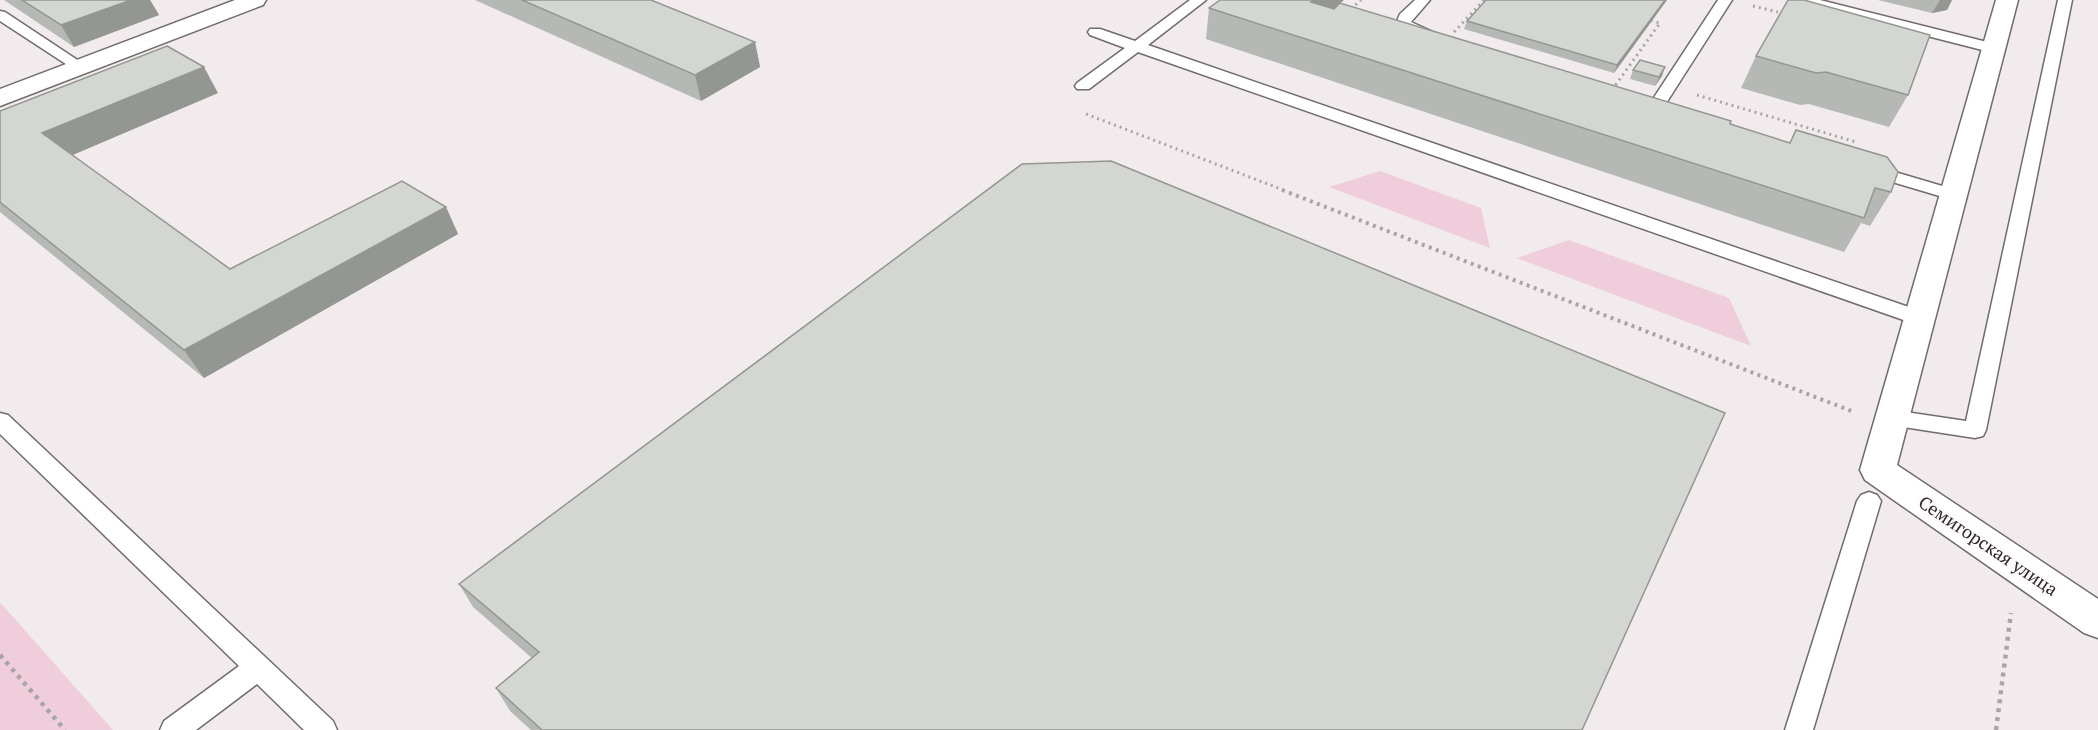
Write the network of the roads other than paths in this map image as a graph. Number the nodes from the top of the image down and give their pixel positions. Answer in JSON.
{"nodes":[{"id":1,"x":255,"y":0,"type":"edge"},
{"id":2,"x":1199,"y":0,"type":"edge"},
{"id":3,"x":1423,"y":0,"type":"edge"},
{"id":4,"x":1725,"y":0,"type":"edge"},
{"id":5,"x":1803,"y":0,"type":"edge"},
{"id":6,"x":2007,"y":0,"type":"edge"},
{"id":7,"x":2066,"y":0,"type":"edge"},
{"id":8,"x":0,"y":15,"type":"edge"},
{"id":9,"x":1095,"y":32,"type":"dead end"},
{"id":10,"x":1445,"y":40,"type":"edge"},
{"id":11,"x":1136,"y":46,"type":"junction"},
{"id":12,"x":1994,"y":48,"type":"junction"},
{"id":13,"x":80,"y":67,"type":"junction"},
{"id":14,"x":1083,"y":86,"type":"dead end"},
{"id":15,"x":1611,"y":91,"type":"edge"},
{"id":16,"x":0,"y":98,"type":"edge"},
{"id":17,"x":1851,"y":163,"type":"edge"},
{"id":18,"x":1953,"y":195,"type":"junction"},
{"id":19,"x":1919,"y":318,"type":"junction"},
{"id":20,"x":1892,"y":418,"type":"junction"},
{"id":21,"x":0,"y":421,"type":"edge"},
{"id":22,"x":1874,"y":486,"type":"junction"},
{"id":23,"x":2098,"y":621,"type":"edge"},
{"id":24,"x":259,"y":667,"type":"junction"},
{"id":25,"x":174,"y":730,"type":"edge"},
{"id":26,"x":323,"y":730,"type":"edge"},
{"id":27,"x":1799,"y":730,"type":"edge"}],
"edges":[{"from":1,"to":13,"type":"street"},
{"from":2,"to":11,"type":"lane"},
{"from":3,"to":10,"type":"lane"},
{"from":4,"to":15,"type":"lane"},
{"from":5,"to":12,"type":"lane"},
{"from":6,"to":12,"type":"street"},
{"from":7,"to":20,"type":"lane"},
{"from":8,"to":13,"type":"lane"},
{"from":9,"to":11,"type":"lane"},
{"from":11,"to":14,"type":"lane"},
{"from":11,"to":19,"type":"lane"},
{"from":12,"to":18,"type":"street"},
{"from":13,"to":16,"type":"street"},
{"from":17,"to":18,"type":"lane"},
{"from":18,"to":19,"type":"street"},
{"from":19,"to":20,"type":"street"},
{"from":20,"to":22,"type":"street"},
{"from":21,"to":24,"type":"lane"},
{"from":22,"to":23,"type":"street","name":"Семигорская улица"},
{"from":22,"to":27,"type":"lane"},
{"from":24,"to":25,"type":"lane"},
{"from":24,"to":26,"type":"lane"}]}
